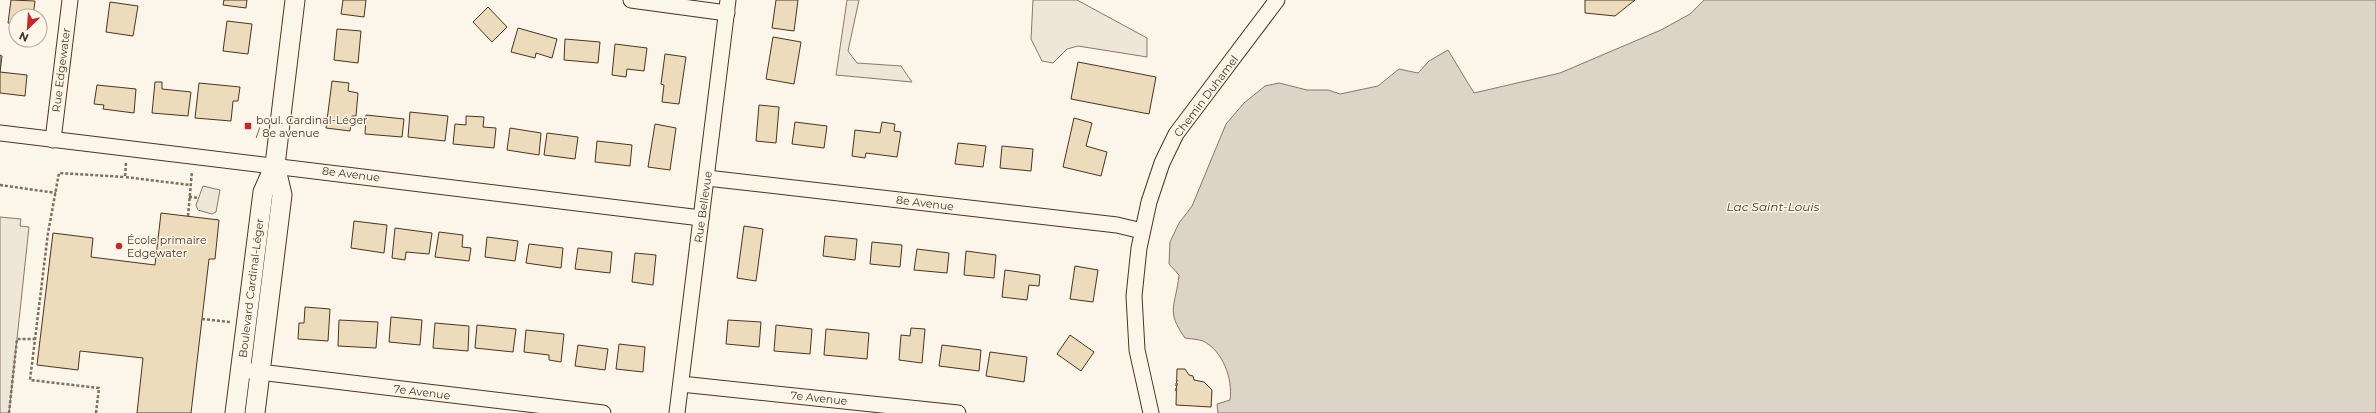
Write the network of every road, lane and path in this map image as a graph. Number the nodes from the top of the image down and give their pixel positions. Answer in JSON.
{"nodes":[{"id":1,"x":70,"y":0,"type":"edge"},
{"id":2,"x":295,"y":0,"type":"edge"},
{"id":3,"x":631,"y":0,"type":"edge"},
{"id":4,"x":1277,"y":0,"type":"edge"},
{"id":5,"x":728,"y":6,"type":"edge"},
{"id":6,"x":0,"y":133,"type":"edge"},
{"id":7,"x":53,"y":140,"type":"junction"},
{"id":8,"x":126,"y":161,"type":"dead end"},
{"id":9,"x":275,"y":165,"type":"junction"},
{"id":10,"x":192,"y":169,"type":"dead end"},
{"id":11,"x":125,"y":177,"type":"junction"},
{"id":12,"x":707,"y":178,"type":"junction"},
{"id":13,"x":0,"y":185,"type":"edge"},
{"id":14,"x":190,"y":185,"type":"junction"},
{"id":15,"x":56,"y":194,"type":"junction"},
{"id":16,"x":189,"y":197,"type":"junction"},
{"id":17,"x":199,"y":198,"type":"dead end"},
{"id":18,"x":188,"y":216,"type":"dead end"},
{"id":19,"x":701,"y":218,"type":"junction"},
{"id":20,"x":1142,"y":231,"type":"junction"},
{"id":21,"x":202,"y":319,"type":"dead end"},
{"id":22,"x":230,"y":322,"type":"dead end"},
{"id":23,"x":35,"y":339,"type":"junction"},
{"id":24,"x":241,"y":370,"type":"junction"},
{"id":25,"x":260,"y":372,"type":"junction"},
{"id":26,"x":1177,"y":380,"type":"dead end"},
{"id":27,"x":681,"y":384,"type":"junction"},
{"id":28,"x":1176,"y":391,"type":"dead end"},
{"id":29,"x":9,"y":413,"type":"edge"},
{"id":30,"x":96,"y":413,"type":"edge"},
{"id":31,"x":235,"y":413,"type":"edge"},
{"id":32,"x":255,"y":413,"type":"edge"},
{"id":33,"x":603,"y":413,"type":"edge"},
{"id":34,"x":677,"y":413,"type":"edge"},
{"id":35,"x":958,"y":413,"type":"edge"},
{"id":36,"x":1151,"y":413,"type":"edge"}],
"edges":[{"from":1,"to":7,"type":"street","name":"Rue Edgewater"},
{"from":2,"to":9,"type":"street","name":"Boulevard Cardinal-Léger"},
{"from":3,"to":5,"type":"street"},
{"from":4,"to":20,"type":"street","name":"Chemin Duhamel"},
{"from":5,"to":12,"type":"street","name":"Rue Bellevue"},
{"from":6,"to":7,"type":"street","name":"8e Avenue"},
{"from":7,"to":9,"type":"street","name":"8e Avenue"},
{"from":8,"to":11,"type":"path"},
{"from":9,"to":19,"type":"street","name":"8e Avenue"},
{"from":9,"to":24,"type":"street","name":"Boulevard Cardinal-Léger"},
{"from":9,"to":25,"type":"street","name":"Boulevard Cardinal-Léger"},
{"from":10,"to":14,"type":"path"},
{"from":11,"to":14,"type":"path"},
{"from":11,"to":15,"type":"path"},
{"from":12,"to":19,"type":"street","name":"Rue Bellevue"},
{"from":12,"to":20,"type":"street","name":"8e Avenue"},
{"from":13,"to":15,"type":"path"},
{"from":14,"to":16,"type":"path"},
{"from":15,"to":23,"type":"path"},
{"from":16,"to":17,"type":"path"},
{"from":16,"to":18,"type":"path"},
{"from":19,"to":27,"type":"street","name":"Rue Bellevue"},
{"from":20,"to":36,"type":"street","name":"Chemin Duhamel"},
{"from":21,"to":22,"type":"path"},
{"from":23,"to":29,"type":"path"},
{"from":23,"to":30,"type":"path"},
{"from":24,"to":25,"type":"street","name":"7e Avenue"},
{"from":24,"to":31,"type":"street","name":"Boulevard Cardinal-Léger"},
{"from":25,"to":32,"type":"street","name":"Boulevard Cardinal-Léger"},
{"from":25,"to":33,"type":"street","name":"7e Avenue"},
{"from":26,"to":28,"type":"path"},
{"from":27,"to":34,"type":"street","name":"Rue Bellevue"},
{"from":27,"to":35,"type":"street","name":"7e Avenue"}]}
